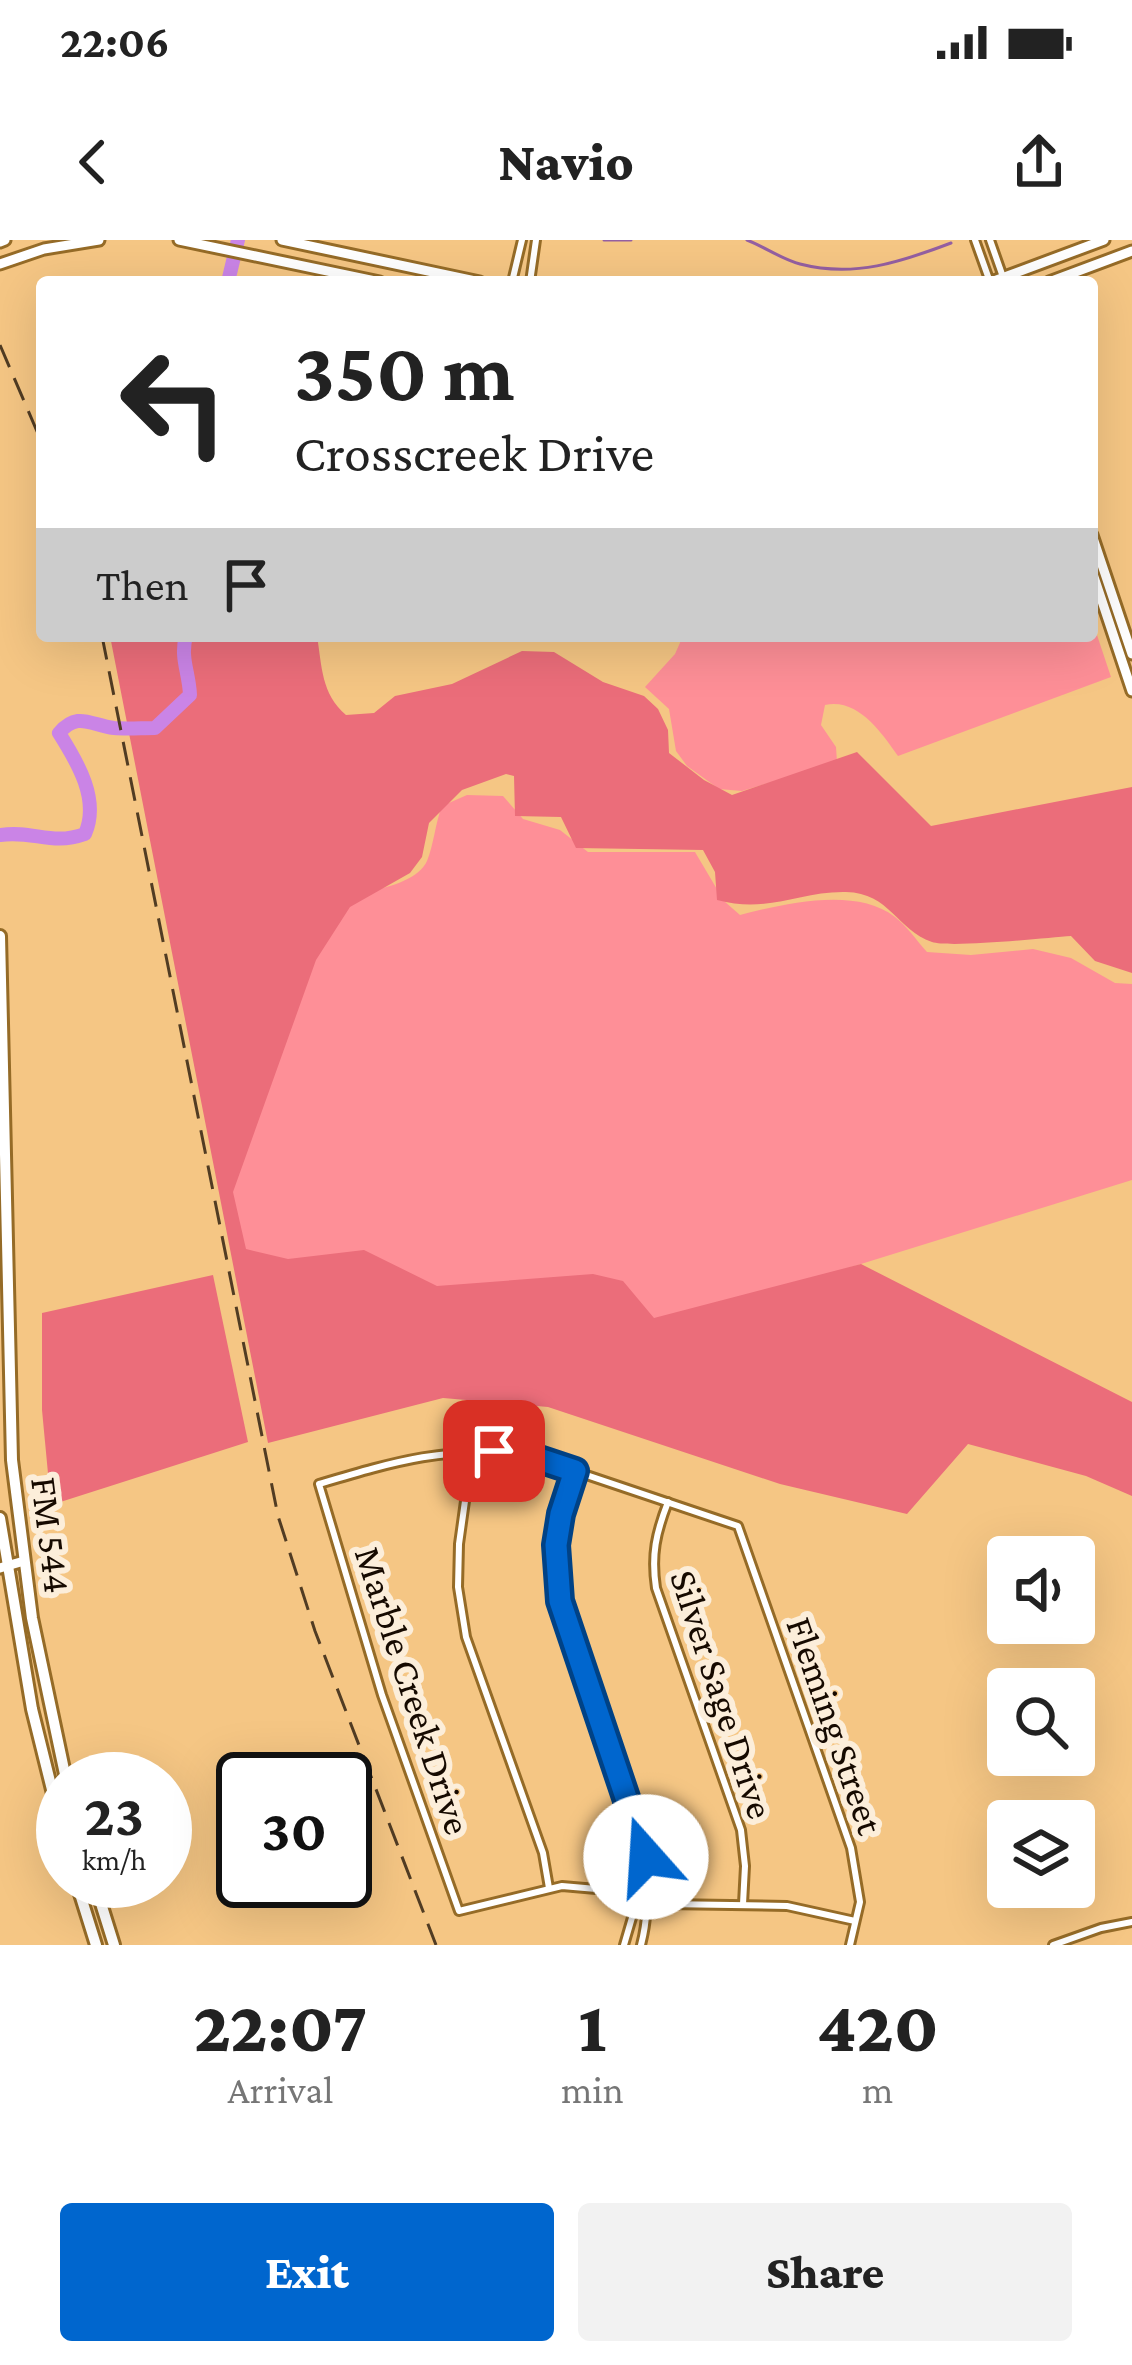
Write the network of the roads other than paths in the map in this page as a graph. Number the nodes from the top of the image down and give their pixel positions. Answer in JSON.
{"nodes":[{"id":1,"x":99,"y":240,"type":"edge"},
{"id":2,"x":179,"y":240,"type":"edge"},
{"id":3,"x":282,"y":240,"type":"edge"},
{"id":4,"x":522,"y":240,"type":"edge"},
{"id":5,"x":536,"y":240,"type":"edge"},
{"id":6,"x":975,"y":240,"type":"edge"},
{"id":7,"x":989,"y":240,"type":"edge"},
{"id":8,"x":1104,"y":240,"type":"edge"},
{"id":9,"x":1132,"y":251,"type":"edge"},
{"id":10,"x":0,"y":264,"type":"edge"},
{"id":11,"x":352,"y":276,"type":"edge"},
{"id":12,"x":451,"y":276,"type":"edge"},
{"id":13,"x":513,"y":276,"type":"edge"},
{"id":14,"x":531,"y":276,"type":"edge"},
{"id":15,"x":988,"y":276,"type":"edge"},
{"id":16,"x":1002,"y":276,"type":"edge"},
{"id":17,"x":1014,"y":276,"type":"edge"},
{"id":18,"x":1065,"y":276,"type":"edge"},
{"id":19,"x":1098,"y":554,"type":"edge"},
{"id":20,"x":1098,"y":590,"type":"edge"},
{"id":21,"x":1132,"y":654,"type":"edge"},
{"id":22,"x":1132,"y":691,"type":"edge"},
{"id":23,"x":0,"y":936,"type":"edge"},
{"id":24,"x":2,"y":1166,"type":"edge"},
{"id":25,"x":472,"y":1451,"type":"junction"},
{"id":26,"x":575,"y":1471,"type":"junction"},
{"id":27,"x":668,"y":1502,"type":"junction"},
{"id":28,"x":0,"y":1518,"type":"edge"},
{"id":29,"x":24,"y":1561,"type":"junction"},
{"id":30,"x":3,"y":1566,"type":"edge"},
{"id":31,"x":43,"y":1752,"type":"edge"},
{"id":32,"x":59,"y":1752,"type":"edge"},
{"id":33,"x":549,"y":1888,"type":"junction"},
{"id":34,"x":646,"y":1899,"type":"junction"},
{"id":35,"x":743,"y":1904,"type":"junction"},
{"id":36,"x":84,"y":1908,"type":"edge"},
{"id":37,"x":102,"y":1908,"type":"edge"},
{"id":38,"x":856,"y":1921,"type":"junction"},
{"id":39,"x":1132,"y":1922,"type":"edge"},
{"id":40,"x":96,"y":1945,"type":"edge"},
{"id":41,"x":114,"y":1945,"type":"edge"},
{"id":42,"x":624,"y":1945,"type":"edge"},
{"id":43,"x":640,"y":1945,"type":"edge"},
{"id":44,"x":850,"y":1945,"type":"edge"},
{"id":45,"x":1054,"y":1945,"type":"edge"}],
"edges":[{"from":1,"to":10,"type":"main road"},
{"from":2,"to":11,"type":"main road"},
{"from":3,"to":12,"type":"main road"},
{"from":4,"to":13,"type":"street"},
{"from":5,"to":14,"type":"street"},
{"from":6,"to":15,"type":"street"},
{"from":7,"to":16,"type":"street"},
{"from":8,"to":17,"type":"main road"},
{"from":9,"to":18,"type":"main road"},
{"from":19,"to":21,"type":"main road"},
{"from":20,"to":22,"type":"main road"},
{"from":23,"to":24,"type":"main road","name":"FM 544","number":"FM 544"},
{"from":24,"to":29,"type":"main road","name":"FM 544","number":"FM 544"},
{"from":25,"to":26,"type":"street"},
{"from":25,"to":33,"type":"street"},
{"from":25,"to":33,"type":"street","name":"Marble Creek Drive"},
{"from":26,"to":27,"type":"street"},
{"from":26,"to":34,"type":"street"},
{"from":27,"to":35,"type":"street","name":"Silver Sage Drive"},
{"from":27,"to":38,"type":"street","name":"Fleming Street"},
{"from":28,"to":30,"type":"main road","name":"FM 544","number":"FM 544"},
{"from":29,"to":30,"type":"main road"},
{"from":29,"to":32,"type":"main road","name":"FM 544","number":"FM 544"},
{"from":30,"to":31,"type":"main road","name":"FM 544","number":"FM 544"},
{"from":33,"to":34,"type":"street"},
{"from":34,"to":35,"type":"street"},
{"from":34,"to":42,"type":"street"},
{"from":34,"to":43,"type":"street"},
{"from":35,"to":38,"type":"street"},
{"from":36,"to":40,"type":"main road"},
{"from":37,"to":41,"type":"main road"},
{"from":38,"to":44,"type":"street","name":"Fleming Street"},
{"from":39,"to":45,"type":"street"}]}
